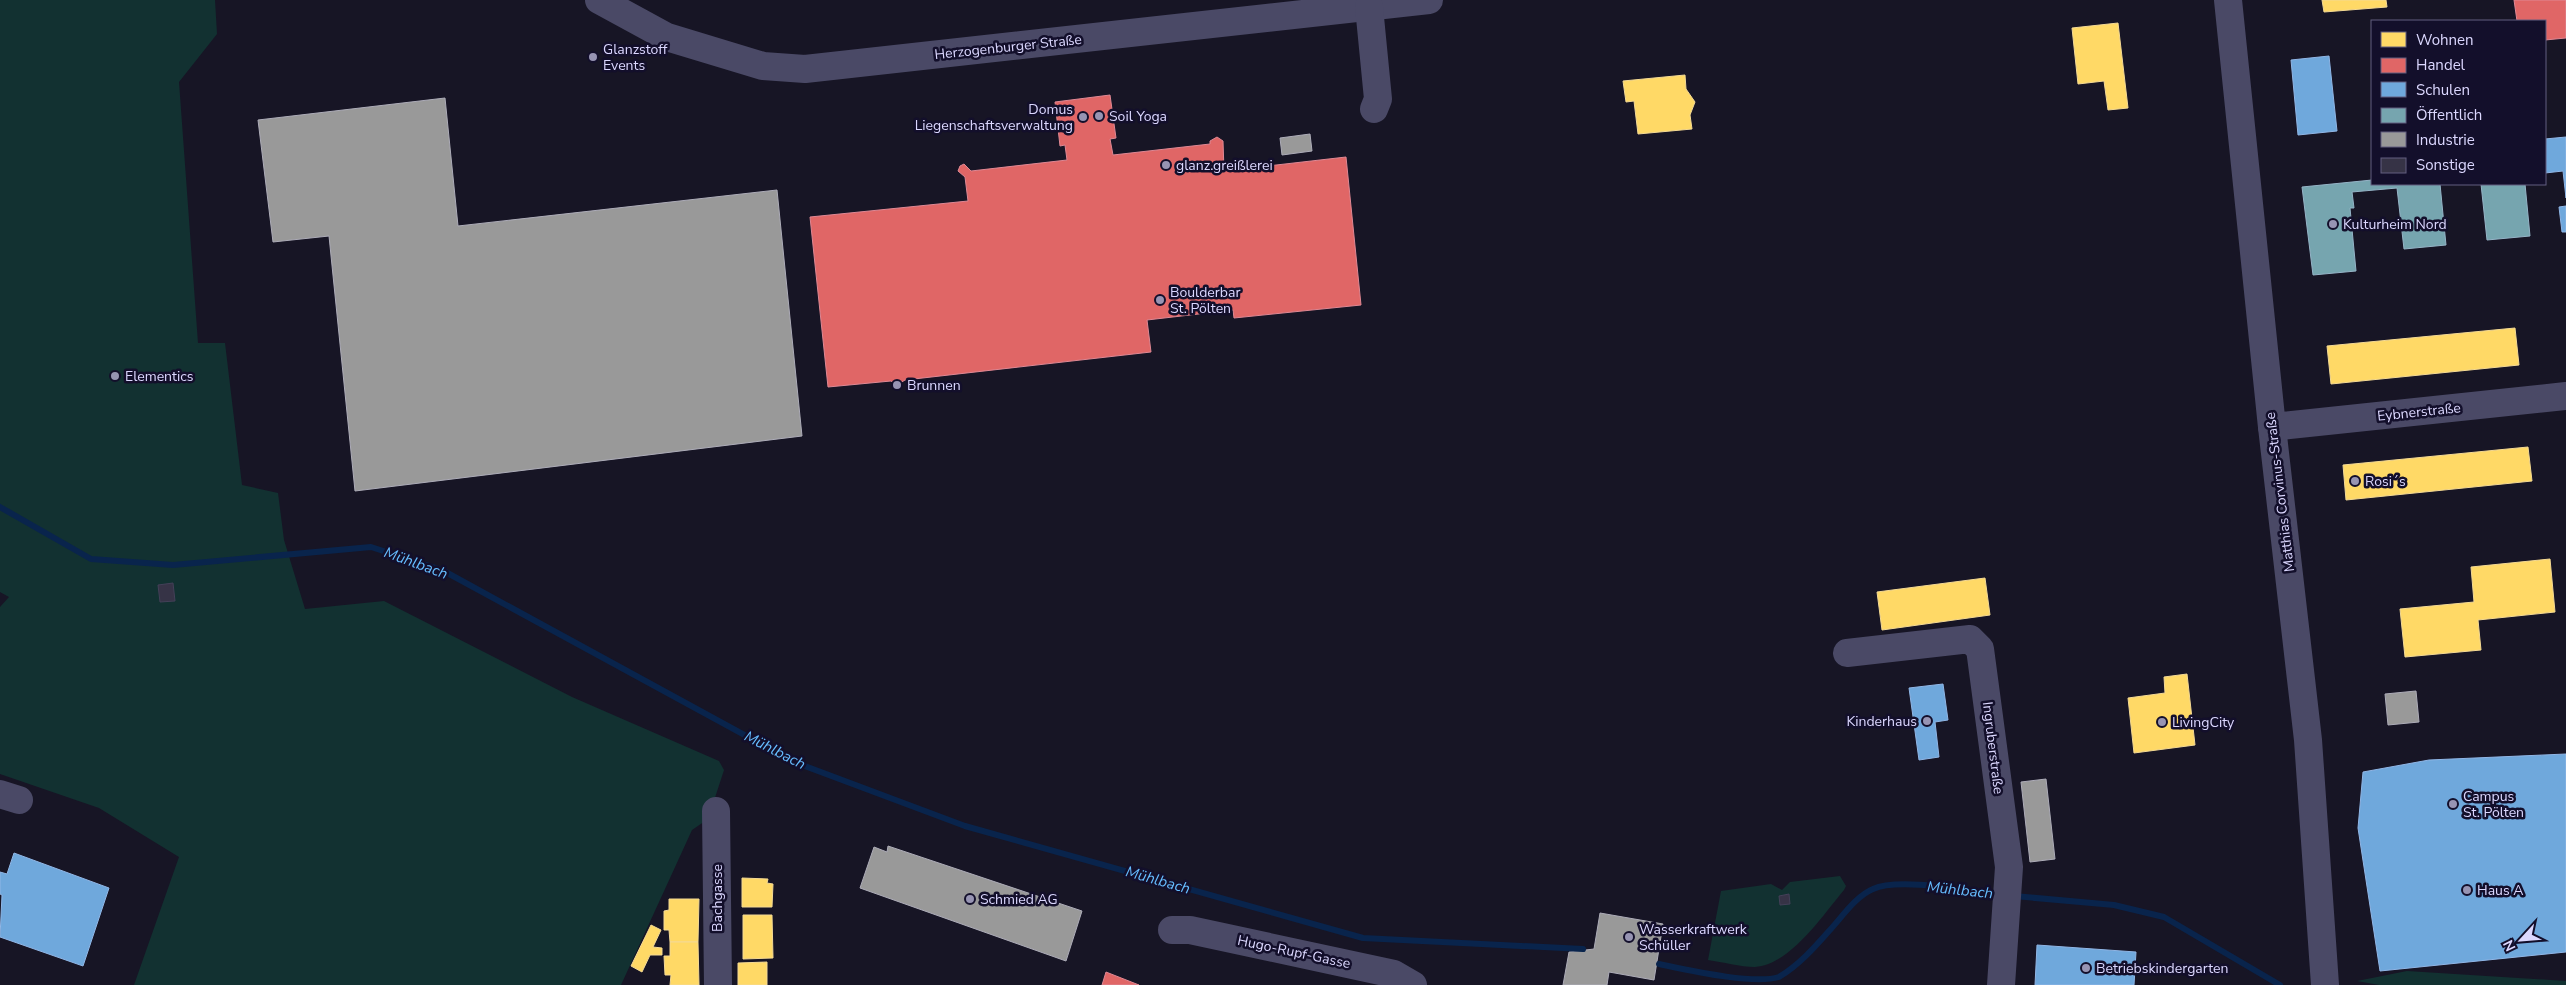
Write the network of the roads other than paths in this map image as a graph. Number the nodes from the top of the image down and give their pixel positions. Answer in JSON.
{"nodes":[{"id":1,"x":599,"y":0,"type":"edge"},
{"id":2,"x":1429,"y":0,"type":"edge"},
{"id":3,"x":2228,"y":0,"type":"edge"},
{"id":4,"x":1370,"y":7,"type":"junction"},
{"id":5,"x":1374,"y":109,"type":"dead end"},
{"id":6,"x":2566,"y":396,"type":"edge"},
{"id":7,"x":2272,"y":428,"type":"junction"},
{"id":8,"x":1847,"y":653,"type":"dead end"},
{"id":9,"x":716,"y":811,"type":"dead end"},
{"id":10,"x":1172,"y":930,"type":"dead end"},
{"id":11,"x":2325,"y":978,"type":"edge"},
{"id":12,"x":718,"y":985,"type":"edge"},
{"id":13,"x":1413,"y":985,"type":"edge"},
{"id":14,"x":2001,"y":985,"type":"edge"}],
"edges":[{"from":1,"to":4,"type":"street","name":"Herzogenburger Straße"},
{"from":2,"to":4,"type":"street","name":"Herzogenburger Straße"},
{"from":3,"to":7,"type":"street","name":"Matthias Corvinus-Straße"},
{"from":4,"to":5,"type":"street"},
{"from":6,"to":7,"type":"street","name":"Eybnerstraße"},
{"from":7,"to":11,"type":"street","name":"Matthias Corvinus-Straße"},
{"from":8,"to":14,"type":"street","name":"Ingruberstraße"},
{"from":9,"to":12,"type":"street","name":"Bachgasse"},
{"from":10,"to":13,"type":"street","name":"Hugo-Rupf-Gasse"}]}
